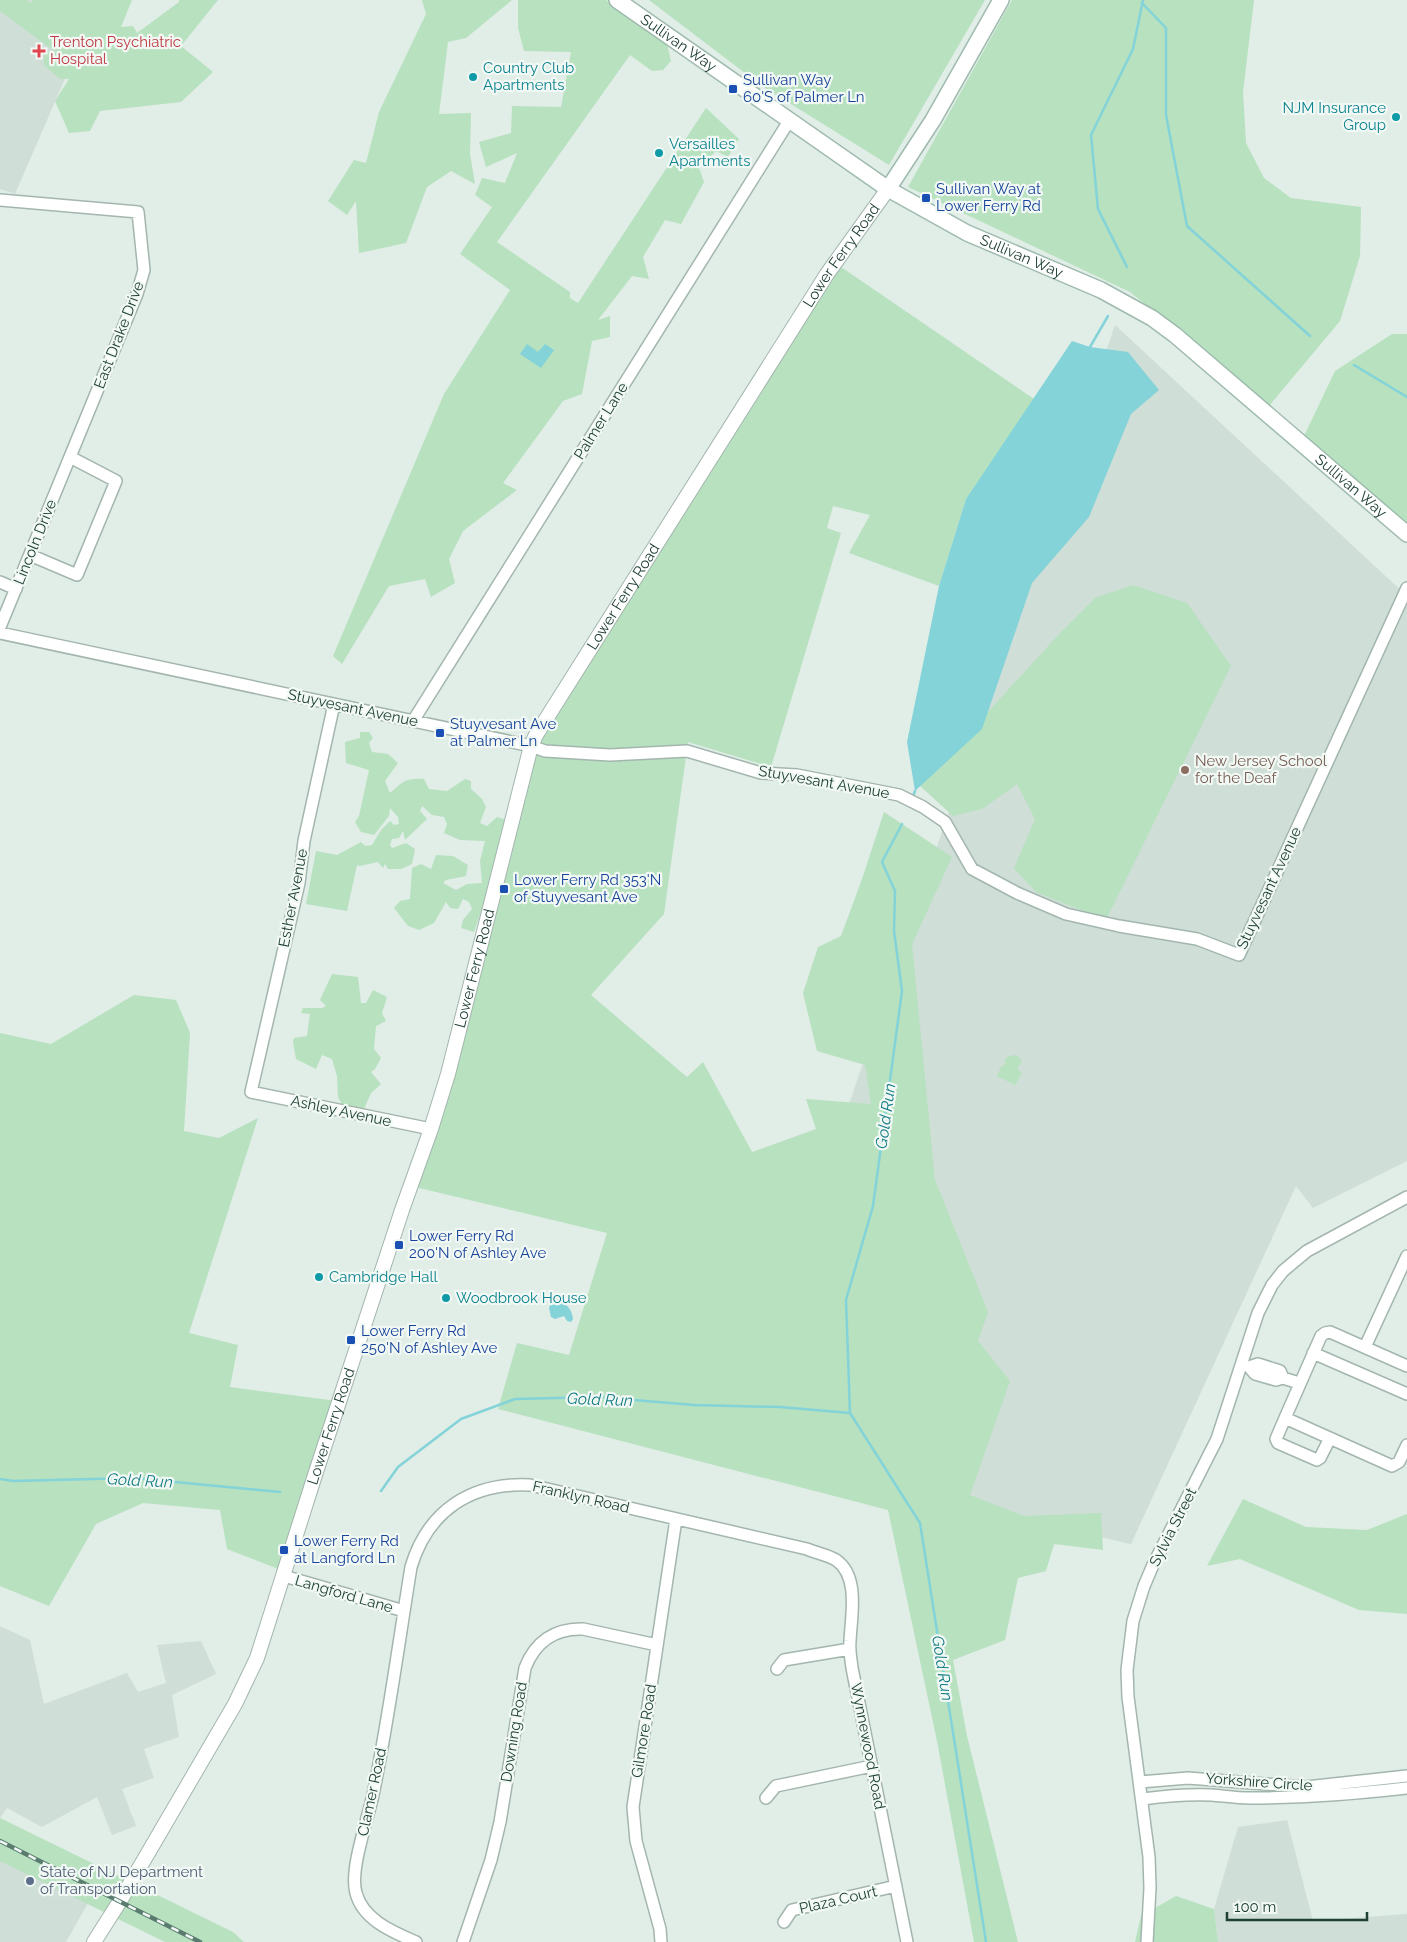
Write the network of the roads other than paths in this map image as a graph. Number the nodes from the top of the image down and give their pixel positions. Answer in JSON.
{"nodes":[{"id":1,"x":617,"y":0,"type":"edge"},
{"id":2,"x":1001,"y":0,"type":"edge"},
{"id":3,"x":789,"y":121,"type":"junction"},
{"id":4,"x":888,"y":189,"type":"junction"},
{"id":5,"x":0,"y":200,"type":"edge"},
{"id":6,"x":70,"y":458,"type":"junction"},
{"id":7,"x":1407,"y":534,"type":"edge"},
{"id":8,"x":30,"y":556,"type":"junction"},
{"id":9,"x":0,"y":582,"type":"edge"},
{"id":10,"x":1407,"y":588,"type":"edge"},
{"id":11,"x":16,"y":589,"type":"junction"},
{"id":12,"x":0,"y":627,"type":"edge"},
{"id":13,"x":0,"y":633,"type":"edge"},
{"id":14,"x":334,"y":704,"type":"junction"},
{"id":15,"x":413,"y":720,"type":"junction"},
{"id":16,"x":531,"y":746,"type":"junction"},
{"id":17,"x":251,"y":1092,"type":"joint"},
{"id":18,"x":431,"y":1129,"type":"junction"},
{"id":19,"x":1407,"y":1197,"type":"edge"},
{"id":20,"x":1407,"y":1256,"type":"edge"},
{"id":21,"x":1365,"y":1347,"type":"junction"},
{"id":22,"x":1313,"y":1353,"type":"junction"},
{"id":23,"x":1246,"y":1366,"type":"junction"},
{"id":24,"x":1407,"y":1366,"type":"edge"},
{"id":25,"x":1299,"y":1383,"type":"junction"},
{"id":26,"x":1407,"y":1394,"type":"edge"},
{"id":27,"x":1285,"y":1418,"type":"junction"},
{"id":28,"x":1330,"y":1438,"type":"junction"},
{"id":29,"x":1407,"y":1445,"type":"edge"},
{"id":30,"x":676,"y":1519,"type":"junction"},
{"id":31,"x":829,"y":1557,"type":"joint"},
{"id":32,"x":284,"y":1576,"type":"junction"},
{"id":33,"x":404,"y":1611,"type":"junction"},
{"id":34,"x":657,"y":1645,"type":"junction"},
{"id":35,"x":850,"y":1649,"type":"junction"},
{"id":36,"x":777,"y":1669,"type":"dead end"},
{"id":37,"x":872,"y":1766,"type":"junction"},
{"id":38,"x":1407,"y":1776,"type":"edge"},
{"id":39,"x":1140,"y":1782,"type":"junction"},
{"id":40,"x":1407,"y":1788,"type":"edge"},
{"id":41,"x":766,"y":1798,"type":"dead end"},
{"id":42,"x":1142,"y":1799,"type":"junction"},
{"id":43,"x":896,"y":1886,"type":"junction"},
{"id":44,"x":784,"y":1922,"type":"dead end"},
{"id":45,"x":94,"y":1942,"type":"edge"},
{"id":46,"x":416,"y":1942,"type":"edge"},
{"id":47,"x":463,"y":1942,"type":"edge"},
{"id":48,"x":661,"y":1942,"type":"edge"},
{"id":49,"x":907,"y":1942,"type":"edge"},
{"id":50,"x":1148,"y":1942,"type":"edge"}],
"edges":[{"from":1,"to":3,"type":"main road","name":"Sullivan Way"},
{"from":2,"to":4,"type":"main road","name":"Lower Ferry Road"},
{"from":3,"to":4,"type":"main road","name":"Sullivan Way"},
{"from":3,"to":15,"type":"street","name":"Palmer Lane"},
{"from":4,"to":7,"type":"main road","name":"Sullivan Way"},
{"from":4,"to":16,"type":"street","name":"Lower Ferry Road"},
{"from":5,"to":6,"type":"street","name":"East Drake Drive"},
{"from":6,"to":8,"type":"street","name":"Lincoln Drive"},
{"from":6,"to":8,"type":"street"},
{"from":8,"to":11,"type":"street","name":"Lincoln Drive"},
{"from":9,"to":11,"type":"street"},
{"from":10,"to":16,"type":"street","name":"Stuyvesant Avenue"},
{"from":11,"to":12,"type":"street","name":"Lincoln Drive"},
{"from":13,"to":14,"type":"street","name":"Stuyvesant Avenue"},
{"from":14,"to":15,"type":"street","name":"Stuyvesant Avenue"},
{"from":14,"to":17,"type":"street","name":"Esther Avenue"},
{"from":15,"to":16,"type":"street","name":"Stuyvesant Avenue"},
{"from":16,"to":18,"type":"street","name":"Lower Ferry Road"},
{"from":17,"to":18,"type":"street","name":"Ashley Avenue"},
{"from":18,"to":32,"type":"street","name":"Lower Ferry Road"},
{"from":19,"to":23,"type":"street","name":"Sylvia Street"},
{"from":20,"to":21,"type":"street"},
{"from":21,"to":22,"type":"street"},
{"from":21,"to":24,"type":"street"},
{"from":22,"to":25,"type":"street"},
{"from":22,"to":26,"type":"street"},
{"from":23,"to":25,"type":"street"},
{"from":23,"to":39,"type":"street","name":"Sylvia Street"},
{"from":25,"to":27,"type":"street"},
{"from":27,"to":28,"type":"street"},
{"from":27,"to":28,"type":"street"},
{"from":28,"to":29,"type":"street"},
{"from":30,"to":31,"type":"street","name":"Franklyn Road"},
{"from":30,"to":33,"type":"street","name":"Franklyn Road"},
{"from":30,"to":34,"type":"street","name":"Gilmore Road"},
{"from":31,"to":35,"type":"street","name":"Wynnewood Road"},
{"from":32,"to":33,"type":"street","name":"Langford Lane"},
{"from":32,"to":45,"type":"street","name":"Lower Ferry Road"},
{"from":33,"to":46,"type":"street","name":"Clamer Road"},
{"from":34,"to":47,"type":"street","name":"Downing Road"},
{"from":34,"to":48,"type":"street","name":"Gilmore Road"},
{"from":35,"to":36,"type":"street"},
{"from":35,"to":37,"type":"street","name":"Wynnewood Road"},
{"from":37,"to":41,"type":"street"},
{"from":37,"to":43,"type":"street","name":"Wynnewood Road"},
{"from":38,"to":39,"type":"street","name":"Yorkshire Circle"},
{"from":39,"to":42,"type":"street","name":"Sylvia Street"},
{"from":40,"to":42,"type":"street","name":"Yorkshire Circle"},
{"from":42,"to":50,"type":"street","name":"Sylvia Street"},
{"from":43,"to":44,"type":"street","name":"Plaza Court"},
{"from":43,"to":49,"type":"street","name":"Wynnewood Road"}]}
